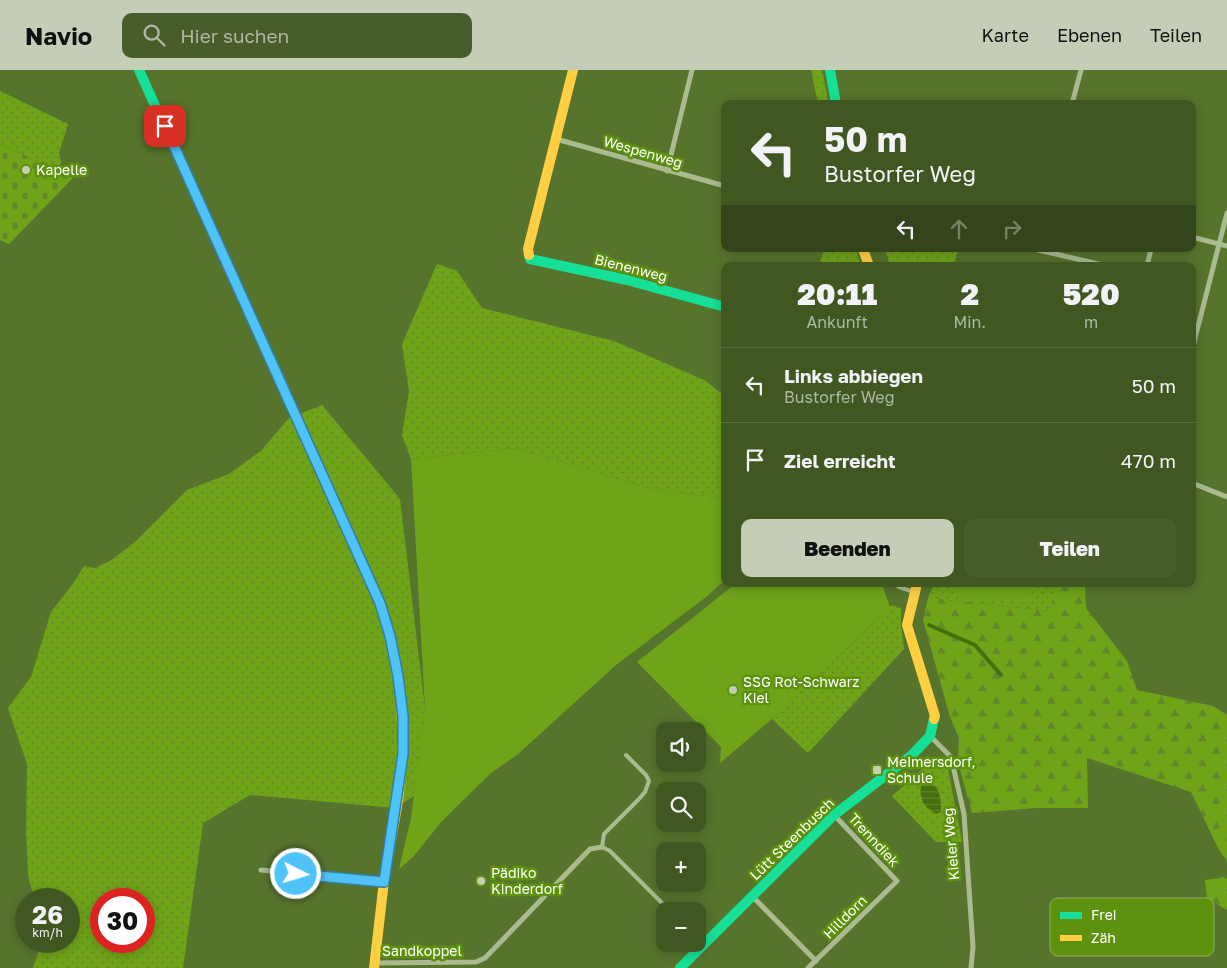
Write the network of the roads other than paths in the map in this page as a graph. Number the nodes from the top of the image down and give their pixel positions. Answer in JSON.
{"nodes":[{"id":1,"x":139,"y":70,"type":"edge"},
{"id":2,"x":573,"y":70,"type":"edge"},
{"id":3,"x":692,"y":70,"type":"edge"},
{"id":4,"x":830,"y":70,"type":"edge"},
{"id":5,"x":1082,"y":70,"type":"edge"},
{"id":6,"x":835,"y":100,"type":"edge"},
{"id":7,"x":1074,"y":100,"type":"edge"},
{"id":8,"x":556,"y":139,"type":"junction"},
{"id":9,"x":667,"y":171,"type":"junction"},
{"id":10,"x":721,"y":185,"type":"edge"},
{"id":11,"x":1227,"y":213,"type":"edge"},
{"id":12,"x":1196,"y":238,"type":"edge"},
{"id":13,"x":1219,"y":244,"type":"junction"},
{"id":14,"x":1227,"y":246,"type":"edge"},
{"id":15,"x":1050,"y":252,"type":"edge"},
{"id":16,"x":1091,"y":262,"type":"edge"},
{"id":17,"x":721,"y":307,"type":"edge"},
{"id":18,"x":1196,"y":337,"type":"edge"},
{"id":19,"x":1196,"y":485,"type":"edge"},
{"id":20,"x":1227,"y":497,"type":"edge"},
{"id":21,"x":899,"y":587,"type":"edge"},
{"id":22,"x":916,"y":588,"type":"edge"},
{"id":23,"x":930,"y":736,"type":"junction"},
{"id":24,"x":626,"y":755,"type":"dead end"},
{"id":25,"x":834,"y":815,"type":"junction"},
{"id":26,"x":602,"y":847,"type":"junction"},
{"id":27,"x":261,"y":870,"type":"dead end"},
{"id":28,"x":897,"y":881,"type":"joint"},
{"id":29,"x":384,"y":882,"type":"junction"},
{"id":30,"x":752,"y":896,"type":"junction"},
{"id":31,"x":661,"y":902,"type":"edge"},
{"id":32,"x":706,"y":936,"type":"edge"},
{"id":33,"x":692,"y":952,"type":"edge"},
{"id":34,"x":816,"y":961,"type":"junction"},
{"id":35,"x":374,"y":965,"type":"edge"},
{"id":36,"x":680,"y":968,"type":"edge"},
{"id":37,"x":808,"y":968,"type":"edge"},
{"id":38,"x":971,"y":968,"type":"edge"}],
"edges":[{"from":1,"to":29,"type":"street"},
{"from":2,"to":8,"type":"street"},
{"from":3,"to":9,"type":"street"},
{"from":4,"to":6,"type":"street"},
{"from":5,"to":7,"type":"street"},
{"from":8,"to":9,"type":"street","name":"Wespenweg"},
{"from":8,"to":17,"type":"street","name":"Bienenweg"},
{"from":9,"to":10,"type":"street","name":"Wespenweg"},
{"from":11,"to":13,"type":"street"},
{"from":12,"to":13,"type":"street"},
{"from":13,"to":14,"type":"street"},
{"from":13,"to":18,"type":"street"},
{"from":15,"to":16,"type":"street"},
{"from":19,"to":20,"type":"street"},
{"from":21,"to":22,"type":"lane"},
{"from":22,"to":23,"type":"street"},
{"from":23,"to":25,"type":"street","name":"Lütt Steenbusch"},
{"from":23,"to":38,"type":"street","name":"Kieler Weg"},
{"from":24,"to":26,"type":"lane"},
{"from":25,"to":28,"type":"street","name":"Trenndiek"},
{"from":25,"to":30,"type":"street","name":"Lütt Steenbusch"},
{"from":26,"to":31,"type":"lane"},
{"from":26,"to":35,"type":"street","name":"Sandkoppel"},
{"from":27,"to":29,"type":"street"},
{"from":28,"to":34,"type":"street","name":"Hilldorn"},
{"from":29,"to":35,"type":"street"},
{"from":30,"to":32,"type":"street","name":"Lütt Steenbusch"},
{"from":30,"to":34,"type":"street"},
{"from":33,"to":36,"type":"street","name":"Lütt Steenbusch"},
{"from":34,"to":37,"type":"street","name":"Hilldorn"}]}
